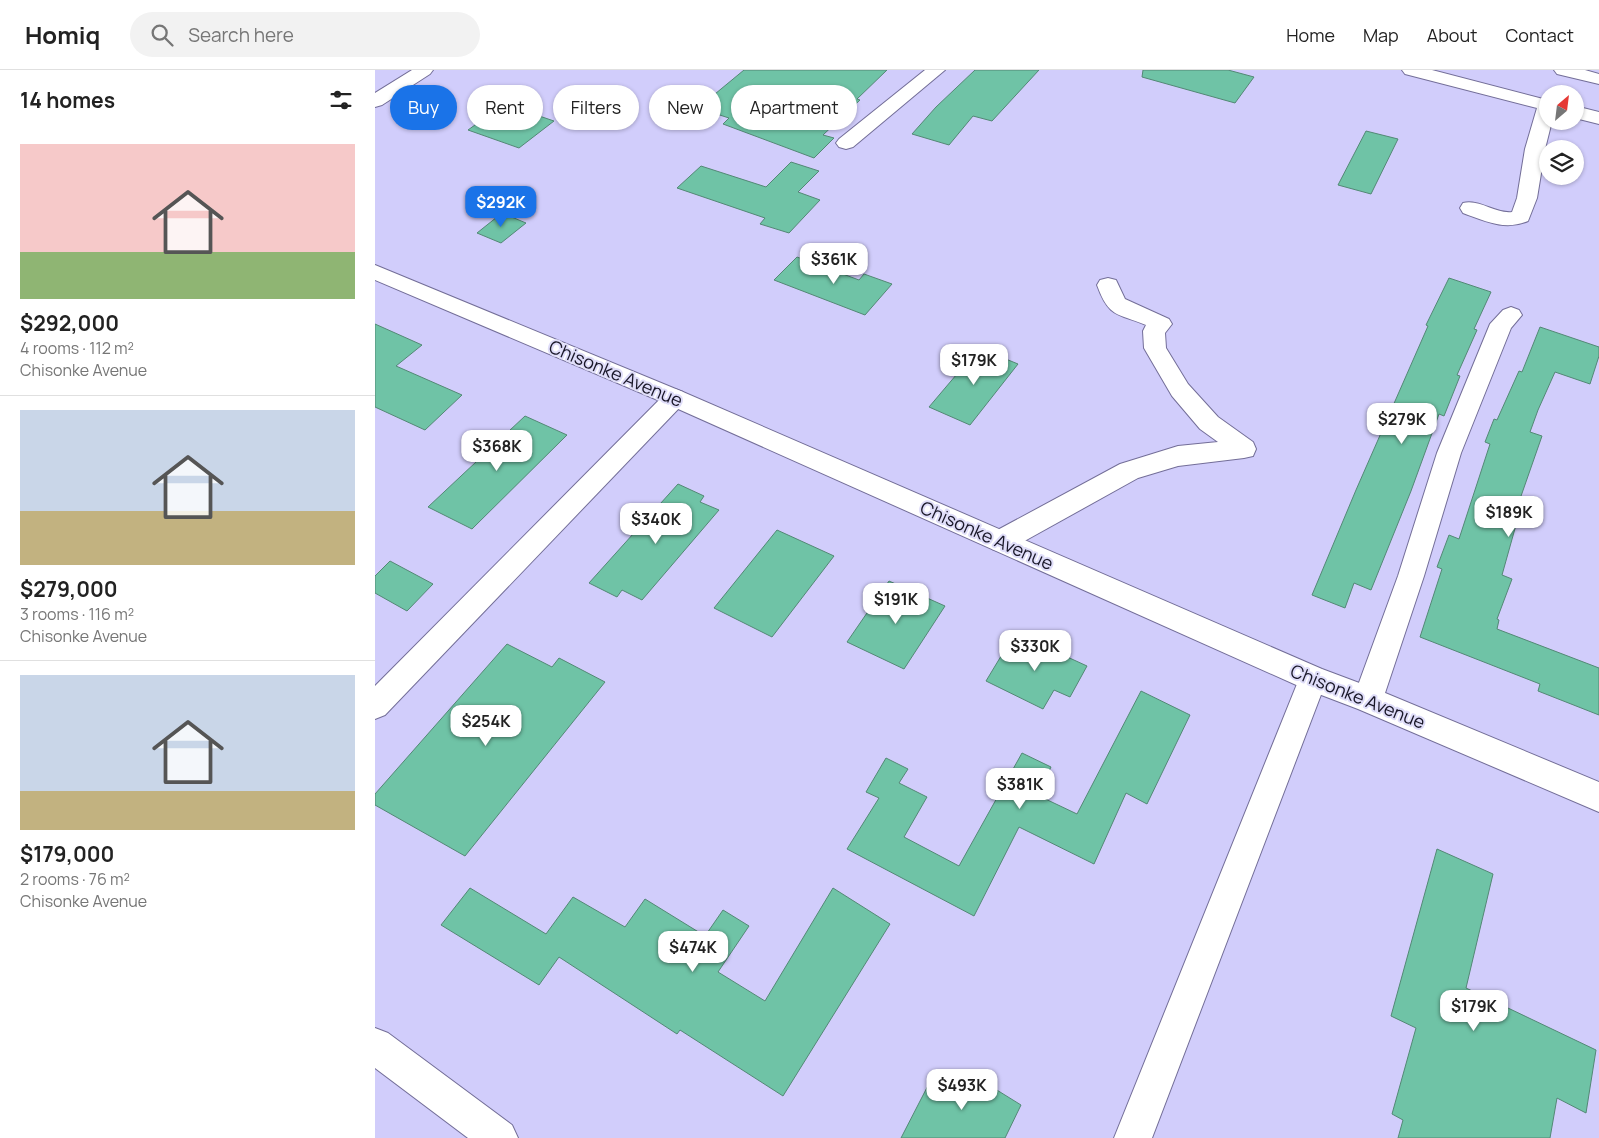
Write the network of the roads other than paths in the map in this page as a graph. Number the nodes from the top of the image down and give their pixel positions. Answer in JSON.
{"nodes":[{"id":1,"x":424,"y":70,"type":"edge"},
{"id":2,"x":936,"y":70,"type":"edge"},
{"id":3,"x":1411,"y":70,"type":"edge"},
{"id":4,"x":1599,"y":78,"type":"edge"},
{"id":5,"x":1562,"y":85,"type":"edge"},
{"id":6,"x":1539,"y":86,"type":"edge"},
{"id":7,"x":375,"y":101,"type":"edge"},
{"id":8,"x":1584,"y":114,"type":"edge"},
{"id":9,"x":1599,"y":118,"type":"edge"},
{"id":10,"x":1540,"y":130,"type":"edge"},
{"id":11,"x":846,"y":143,"type":"dead end"},
{"id":12,"x":1470,"y":208,"type":"dead end"},
{"id":13,"x":375,"y":272,"type":"edge"},
{"id":14,"x":1108,"y":285,"type":"dead end"},
{"id":15,"x":1511,"y":315,"type":"dead end"},
{"id":16,"x":675,"y":398,"type":"junction"},
{"id":17,"x":1001,"y":542,"type":"junction"},
{"id":18,"x":1313,"y":679,"type":"junction"},
{"id":19,"x":1368,"y":699,"type":"junction"},
{"id":20,"x":375,"y":706,"type":"edge"},
{"id":21,"x":1599,"y":797,"type":"edge"},
{"id":22,"x":375,"y":1046,"type":"edge"},
{"id":23,"x":499,"y":1138,"type":"edge"},
{"id":24,"x":1133,"y":1138,"type":"edge"}],
"edges":[{"from":1,"to":7,"type":"street"},
{"from":2,"to":11,"type":"street"},
{"from":3,"to":6,"type":"street"},
{"from":4,"to":5,"type":"street"},
{"from":8,"to":9,"type":"street"},
{"from":10,"to":12,"type":"street"},
{"from":13,"to":16,"type":"street","name":"Chisonke Avenue"},
{"from":14,"to":17,"type":"street"},
{"from":15,"to":19,"type":"street"},
{"from":16,"to":17,"type":"street","name":"Chisonke Avenue"},
{"from":16,"to":20,"type":"street"},
{"from":17,"to":18,"type":"street","name":"Chisonke Avenue"},
{"from":18,"to":19,"type":"street","name":"Chisonke Avenue"},
{"from":18,"to":24,"type":"street"},
{"from":19,"to":21,"type":"street","name":"Chisonke Avenue"},
{"from":22,"to":23,"type":"street"}]}
